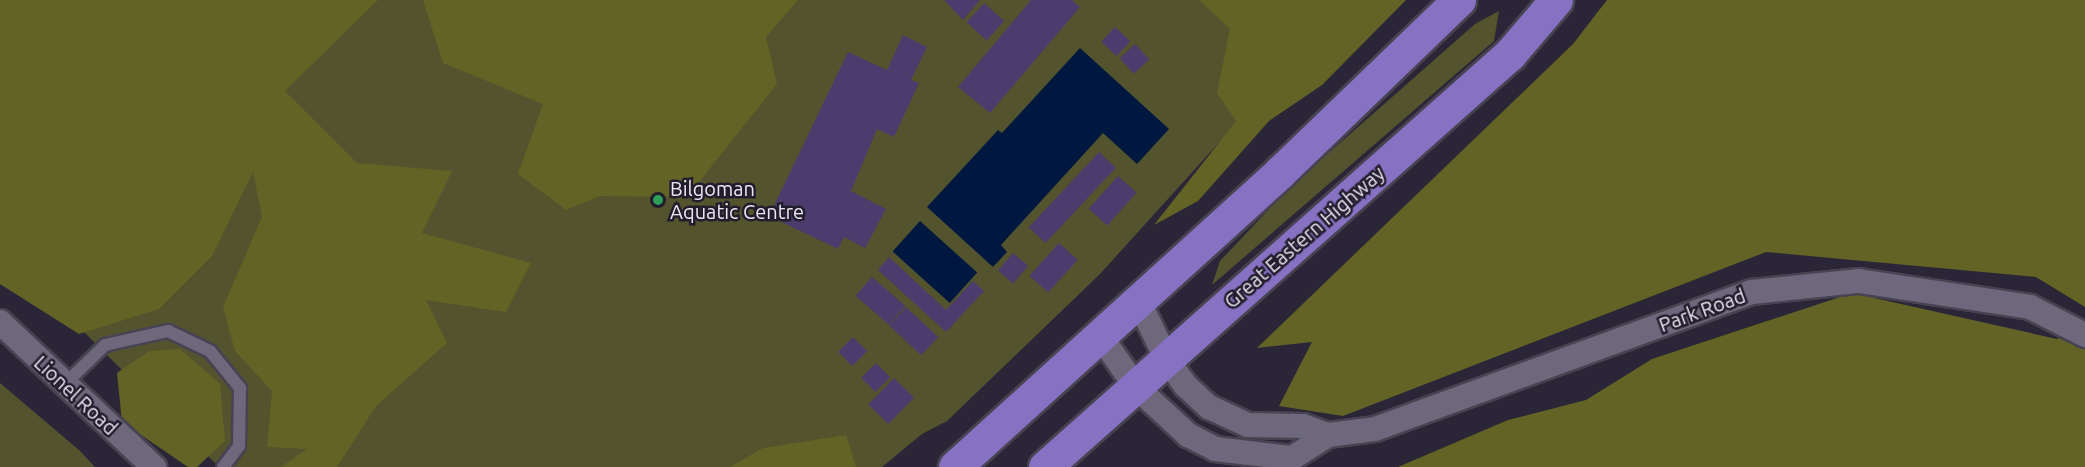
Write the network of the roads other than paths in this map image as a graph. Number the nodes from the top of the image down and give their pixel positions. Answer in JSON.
{"nodes":[{"id":1,"x":1459,"y":0,"type":"edge"},
{"id":2,"x":1556,"y":0,"type":"edge"},
{"id":3,"x":1138,"y":300,"type":"junction"},
{"id":4,"x":0,"y":322,"type":"edge"},
{"id":5,"x":1099,"y":334,"type":"junction"},
{"id":6,"x":2085,"y":335,"type":"edge"},
{"id":7,"x":1167,"y":360,"type":"junction"},
{"id":8,"x":64,"y":385,"type":"junction"},
{"id":9,"x":1136,"y":387,"type":"junction"},
{"id":10,"x":1329,"y":435,"type":"junction"},
{"id":11,"x":154,"y":467,"type":"edge"},
{"id":12,"x":223,"y":467,"type":"edge"},
{"id":13,"x":955,"y":467,"type":"edge"},
{"id":14,"x":1045,"y":467,"type":"edge"}],
"edges":[{"from":1,"to":3,"type":"highway"},
{"from":2,"to":7,"type":"highway","name":"Great Eastern Highway"},
{"from":3,"to":5,"type":"highway"},
{"from":3,"to":7,"type":"street","name":"Park Road"},
{"from":4,"to":8,"type":"street","name":"Lionel Road"},
{"from":5,"to":9,"type":"street","name":"Park Road"},
{"from":5,"to":13,"type":"highway"},
{"from":6,"to":10,"type":"street","name":"Park Road"},
{"from":7,"to":9,"type":"highway","name":"Great Eastern Highway"},
{"from":7,"to":10,"type":"street","name":"Park Road"},
{"from":8,"to":11,"type":"street","name":"Lionel Road"},
{"from":8,"to":12,"type":"lane"},
{"from":9,"to":10,"type":"street","name":"Park Road"},
{"from":9,"to":14,"type":"highway","name":"Great Eastern Highway"}]}
